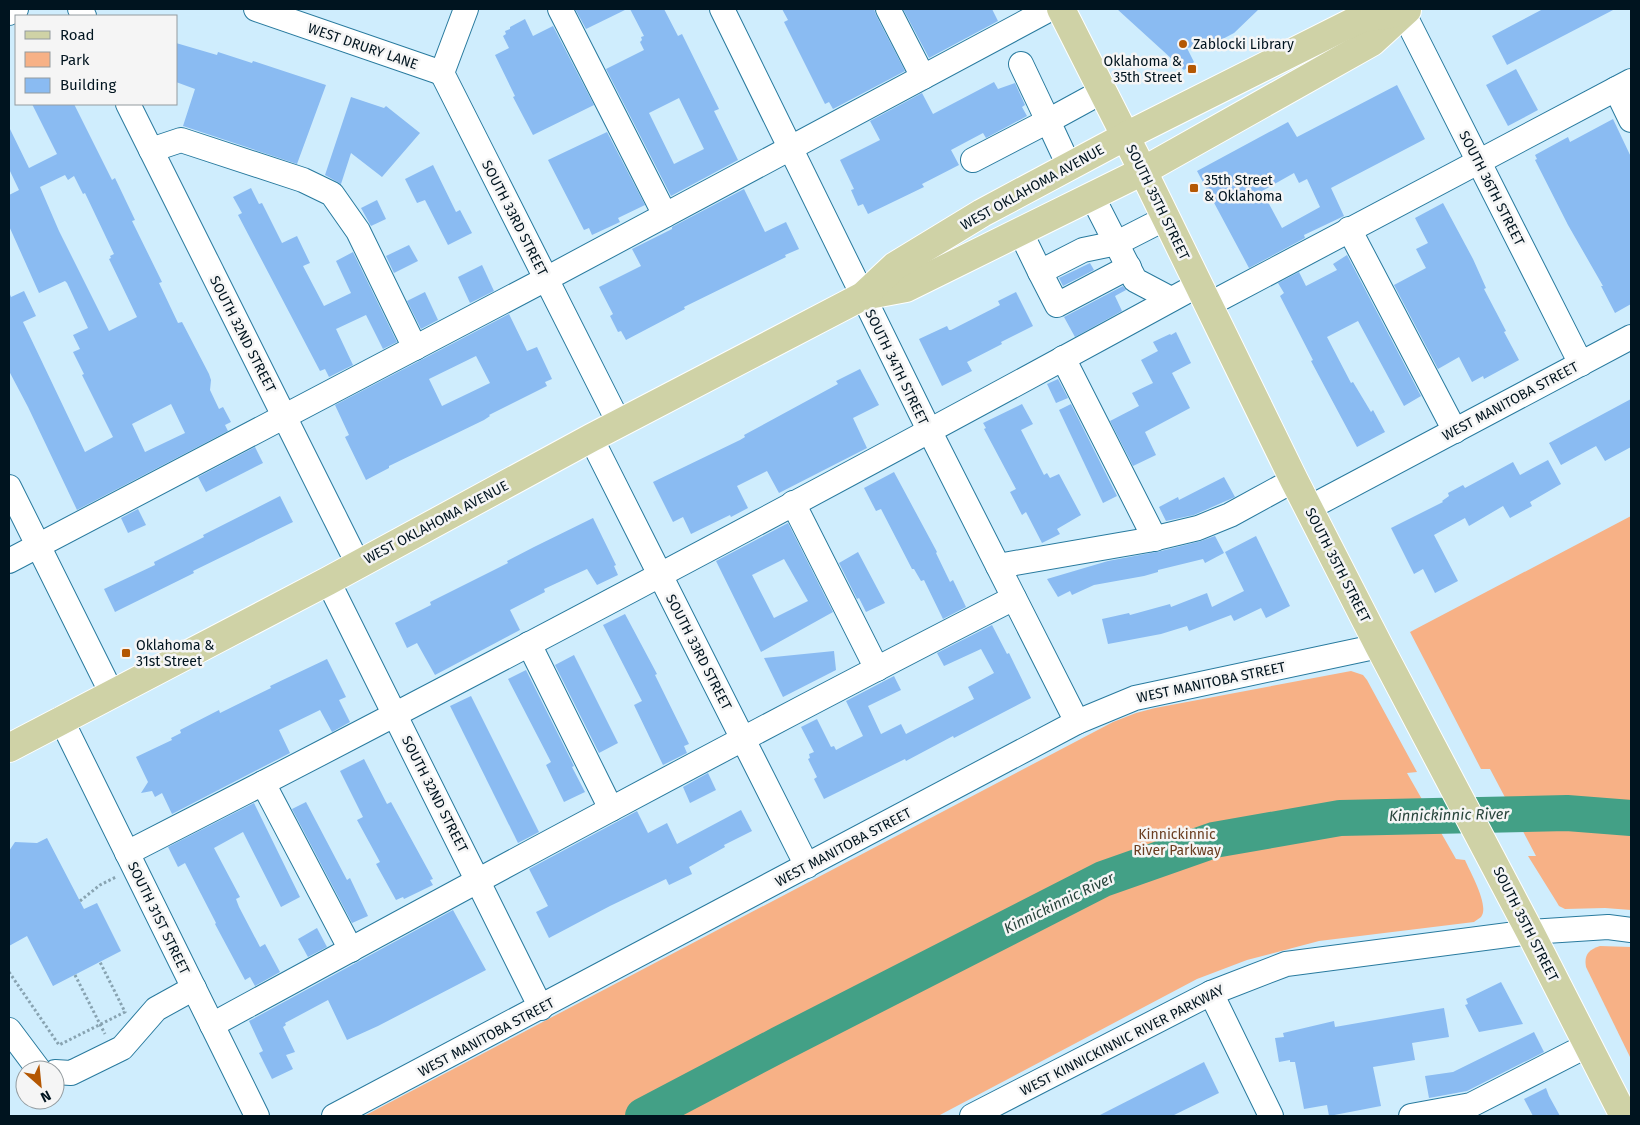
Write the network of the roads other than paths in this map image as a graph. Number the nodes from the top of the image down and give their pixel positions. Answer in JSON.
{"nodes":[{"id":1,"x":16,"y":9,"type":"edge"},
{"id":2,"x":256,"y":9,"type":"edge"},
{"id":3,"x":466,"y":9,"type":"edge"},
{"id":4,"x":560,"y":9,"type":"edge"},
{"id":5,"x":722,"y":9,"type":"edge"},
{"id":6,"x":888,"y":9,"type":"edge"},
{"id":7,"x":1050,"y":9,"type":"edge"},
{"id":8,"x":1061,"y":9,"type":"edge"},
{"id":9,"x":1406,"y":10,"type":"edge"},
{"id":10,"x":9,"y":13,"type":"edge"},
{"id":11,"x":1021,"y":64,"type":"dead end"},
{"id":12,"x":442,"y":73,"type":"junction"},
{"id":13,"x":923,"y":77,"type":"junction"},
{"id":14,"x":1623,"y":85,"type":"edge"},
{"id":15,"x":1103,"y":91,"type":"junction"},
{"id":16,"x":128,"y":105,"type":"edge"},
{"id":17,"x":1631,"y":120,"type":"edge"},
{"id":18,"x":1048,"y":121,"type":"junction"},
{"id":19,"x":1126,"y":136,"type":"junction"},
{"id":20,"x":790,"y":148,"type":"junction"},
{"id":21,"x":151,"y":150,"type":"junction"},
{"id":22,"x":973,"y":160,"type":"dead end"},
{"id":23,"x":1478,"y":161,"type":"junction"},
{"id":24,"x":1069,"y":166,"type":"junction"},
{"id":25,"x":1143,"y":171,"type":"junction"},
{"id":26,"x":1092,"y":196,"type":"junction"},
{"id":27,"x":665,"y":215,"type":"junction"},
{"id":28,"x":1166,"y":218,"type":"junction"},
{"id":29,"x":1349,"y":229,"type":"junction"},
{"id":30,"x":1020,"y":231,"type":"junction"},
{"id":31,"x":1117,"y":243,"type":"junction"},
{"id":32,"x":1129,"y":267,"type":"junction"},
{"id":33,"x":1040,"y":272,"type":"junction"},
{"id":34,"x":546,"y":279,"type":"junction"},
{"id":35,"x":1203,"y":295,"type":"junction"},
{"id":36,"x":863,"y":296,"type":"junction"},
{"id":37,"x":1171,"y":299,"type":"junction"},
{"id":38,"x":1631,"y":337,"type":"edge"},
{"id":39,"x":415,"y":348,"type":"junction"},
{"id":40,"x":1063,"y":358,"type":"junction"},
{"id":41,"x":1581,"y":364,"type":"junction"},
{"id":42,"x":284,"y":416,"type":"junction"},
{"id":43,"x":619,"y":424,"type":"junction"},
{"id":44,"x":929,"y":430,"type":"junction"},
{"id":45,"x":1455,"y":431,"type":"junction"},
{"id":46,"x":591,"y":438,"type":"junction"},
{"id":47,"x":1294,"y":480,"type":"junction"},
{"id":48,"x":9,"y":487,"type":"edge"},
{"id":49,"x":793,"y":503,"type":"junction"},
{"id":50,"x":1310,"y":508,"type":"junction"},
{"id":51,"x":1155,"y":539,"type":"junction"},
{"id":52,"x":38,"y":546,"type":"junction"},
{"id":53,"x":9,"y":561,"type":"edge"},
{"id":54,"x":358,"y":564,"type":"junction"},
{"id":55,"x":998,"y":566,"type":"junction"},
{"id":56,"x":660,"y":575,"type":"junction"},
{"id":57,"x":328,"y":581,"type":"junction"},
{"id":58,"x":1014,"y":598,"type":"junction"},
{"id":59,"x":529,"y":644,"type":"junction"},
{"id":60,"x":1379,"y":646,"type":"junction"},
{"id":61,"x":877,"y":669,"type":"junction"},
{"id":62,"x":112,"y":694,"type":"junction"},
{"id":63,"x":395,"y":716,"type":"junction"},
{"id":64,"x":61,"y":719,"type":"junction"},
{"id":65,"x":1077,"y":722,"type":"junction"},
{"id":66,"x":742,"y":739,"type":"junction"},
{"id":67,"x":9,"y":748,"type":"edge"},
{"id":68,"x":263,"y":783,"type":"junction"},
{"id":69,"x":611,"y":809,"type":"junction"},
{"id":70,"x":130,"y":860,"type":"junction"},
{"id":71,"x":806,"y":866,"type":"junction"},
{"id":72,"x":477,"y":880,"type":"junction"},
{"id":73,"x":1631,"y":930,"type":"edge"},
{"id":74,"x":1530,"y":932,"type":"junction"},
{"id":75,"x":351,"y":950,"type":"junction"},
{"id":76,"x":194,"y":988,"type":"junction"},
{"id":77,"x":1211,"y":993,"type":"junction"},
{"id":78,"x":541,"y":1008,"type":"junction"},
{"id":79,"x":212,"y":1025,"type":"junction"},
{"id":80,"x":9,"y":1030,"type":"edge"},
{"id":81,"x":1588,"y":1045,"type":"junction"},
{"id":82,"x":32,"y":1060,"type":"edge"},
{"id":83,"x":65,"y":1073,"type":"edge"},
{"id":84,"x":1441,"y":1114,"type":"edge"},
{"id":85,"x":257,"y":1116,"type":"edge"},
{"id":86,"x":334,"y":1116,"type":"edge"},
{"id":87,"x":972,"y":1116,"type":"edge"},
{"id":88,"x":1271,"y":1116,"type":"edge"},
{"id":89,"x":1411,"y":1116,"type":"edge"},
{"id":90,"x":1624,"y":1116,"type":"edge"}],
"edges":[{"from":1,"to":10,"type":"street"},
{"from":2,"to":12,"type":"street","name":"WEST DRURY LANE"},
{"from":3,"to":12,"type":"street"},
{"from":4,"to":27,"type":"street"},
{"from":5,"to":20,"type":"street","name":"SOUTH 34TH STREET"},
{"from":6,"to":13,"type":"street"},
{"from":7,"to":13,"type":"street"},
{"from":8,"to":15,"type":"main road","name":"SOUTH 35TH STREET"},
{"from":9,"to":19,"type":"main road","name":"WEST OKLAHOMA AVENUE"},
{"from":9,"to":23,"type":"street","name":"SOUTH 36TH STREET"},
{"from":9,"to":25,"type":"main road","name":"WEST OKLAHOMA AVENUE"},
{"from":11,"to":18,"type":"street"},
{"from":12,"to":34,"type":"street","name":"SOUTH 33RD STREET"},
{"from":13,"to":20,"type":"street"},
{"from":14,"to":17,"type":"street"},
{"from":14,"to":23,"type":"street"},
{"from":15,"to":18,"type":"street"},
{"from":15,"to":19,"type":"main road","name":"SOUTH 35TH STREET"},
{"from":16,"to":21,"type":"street","name":"SOUTH 32ND STREET"},
{"from":18,"to":22,"type":"street"},
{"from":18,"to":24,"type":"street"},
{"from":19,"to":24,"type":"main road","name":"WEST OKLAHOMA AVENUE"},
{"from":19,"to":25,"type":"main road","name":"SOUTH 35TH STREET"},
{"from":20,"to":27,"type":"street"},
{"from":20,"to":36,"type":"street","name":"SOUTH 34TH STREET"},
{"from":21,"to":39,"type":"street"},
{"from":21,"to":42,"type":"street","name":"SOUTH 32ND STREET"},
{"from":23,"to":29,"type":"street"},
{"from":23,"to":41,"type":"street","name":"SOUTH 36TH STREET"},
{"from":24,"to":36,"type":"main road","name":"WEST OKLAHOMA AVENUE"},
{"from":25,"to":26,"type":"main road","name":"WEST OKLAHOMA AVENUE"},
{"from":25,"to":28,"type":"main road","name":"SOUTH 35TH STREET"},
{"from":26,"to":30,"type":"main road","name":"WEST OKLAHOMA AVENUE"},
{"from":26,"to":31,"type":"street"},
{"from":27,"to":34,"type":"street"},
{"from":28,"to":31,"type":"street"},
{"from":28,"to":35,"type":"main road","name":"SOUTH 35TH STREET"},
{"from":29,"to":35,"type":"street"},
{"from":29,"to":45,"type":"street"},
{"from":30,"to":33,"type":"street"},
{"from":30,"to":36,"type":"main road","name":"WEST OKLAHOMA AVENUE"},
{"from":31,"to":32,"type":"street"},
{"from":31,"to":33,"type":"street"},
{"from":32,"to":33,"type":"street"},
{"from":32,"to":37,"type":"street"},
{"from":34,"to":39,"type":"street"},
{"from":34,"to":43,"type":"street","name":"SOUTH 33RD STREET"},
{"from":35,"to":37,"type":"street"},
{"from":35,"to":47,"type":"main road","name":"SOUTH 35TH STREET"},
{"from":36,"to":43,"type":"main road","name":"WEST OKLAHOMA AVENUE"},
{"from":36,"to":44,"type":"street","name":"SOUTH 34TH STREET"},
{"from":37,"to":40,"type":"street"},
{"from":38,"to":41,"type":"street","name":"WEST MANITOBA STREET"},
{"from":39,"to":42,"type":"street"},
{"from":40,"to":44,"type":"street"},
{"from":40,"to":51,"type":"street"},
{"from":41,"to":45,"type":"street","name":"WEST MANITOBA STREET"},
{"from":42,"to":52,"type":"street"},
{"from":42,"to":54,"type":"street","name":"SOUTH 32ND STREET"},
{"from":43,"to":46,"type":"main road","name":"WEST OKLAHOMA AVENUE"},
{"from":44,"to":49,"type":"street"},
{"from":44,"to":55,"type":"street","name":"SOUTH 34TH STREET"},
{"from":45,"to":50,"type":"street","name":"WEST MANITOBA STREET"},
{"from":46,"to":54,"type":"main road","name":"WEST OKLAHOMA AVENUE"},
{"from":46,"to":56,"type":"street","name":"SOUTH 33RD STREET"},
{"from":47,"to":50,"type":"main road","name":"SOUTH 35TH STREET"},
{"from":47,"to":51,"type":"street"},
{"from":48,"to":52,"type":"street"},
{"from":49,"to":56,"type":"street"},
{"from":49,"to":61,"type":"street"},
{"from":50,"to":60,"type":"main road","name":"SOUTH 35TH STREET"},
{"from":51,"to":55,"type":"street"},
{"from":52,"to":53,"type":"street"},
{"from":52,"to":62,"type":"street"},
{"from":54,"to":57,"type":"main road","name":"WEST OKLAHOMA AVENUE"},
{"from":55,"to":58,"type":"street","name":"SOUTH 34TH STREET"},
{"from":56,"to":59,"type":"street"},
{"from":56,"to":66,"type":"street","name":"SOUTH 33RD STREET"},
{"from":57,"to":62,"type":"main road","name":"WEST OKLAHOMA AVENUE"},
{"from":57,"to":63,"type":"street","name":"SOUTH 32ND STREET"},
{"from":58,"to":61,"type":"street"},
{"from":58,"to":65,"type":"street","name":"SOUTH 34TH STREET"},
{"from":59,"to":63,"type":"street"},
{"from":59,"to":69,"type":"street"},
{"from":60,"to":65,"type":"street","name":"WEST MANITOBA STREET"},
{"from":60,"to":74,"type":"main road","name":"SOUTH 35TH STREET"},
{"from":61,"to":66,"type":"street"},
{"from":62,"to":64,"type":"main road","name":"WEST OKLAHOMA AVENUE"},
{"from":63,"to":68,"type":"street"},
{"from":63,"to":72,"type":"street","name":"SOUTH 32ND STREET"},
{"from":64,"to":67,"type":"main road","name":"WEST OKLAHOMA AVENUE"},
{"from":64,"to":70,"type":"street","name":"SOUTH 31ST STREET"},
{"from":65,"to":71,"type":"street","name":"WEST MANITOBA STREET"},
{"from":66,"to":69,"type":"street"},
{"from":66,"to":71,"type":"street","name":"SOUTH 33RD STREET"},
{"from":68,"to":70,"type":"street"},
{"from":68,"to":75,"type":"street"},
{"from":69,"to":72,"type":"street"},
{"from":70,"to":76,"type":"street","name":"SOUTH 31ST STREET"},
{"from":71,"to":78,"type":"street","name":"WEST MANITOBA STREET"},
{"from":72,"to":75,"type":"street"},
{"from":72,"to":78,"type":"street","name":"SOUTH 32ND STREET"},
{"from":73,"to":74,"type":"street","name":"WEST KINNICKINNIC RIVER PARKWAY"},
{"from":74,"to":77,"type":"street","name":"WEST KINNICKINNIC RIVER PARKWAY"},
{"from":74,"to":81,"type":"main road","name":"SOUTH 35TH STREET"},
{"from":75,"to":79,"type":"street"},
{"from":76,"to":79,"type":"street","name":"SOUTH 31ST STREET"},
{"from":76,"to":83,"type":"street"},
{"from":77,"to":87,"type":"street","name":"WEST KINNICKINNIC RIVER PARKWAY"},
{"from":77,"to":88,"type":"street"},
{"from":78,"to":86,"type":"street","name":"WEST MANITOBA STREET"},
{"from":79,"to":85,"type":"street","name":"SOUTH 31ST STREET"},
{"from":80,"to":82,"type":"street"},
{"from":81,"to":84,"type":"street"},
{"from":81,"to":90,"type":"main road","name":"SOUTH 35TH STREET"},
{"from":84,"to":89,"type":"street"}]}
